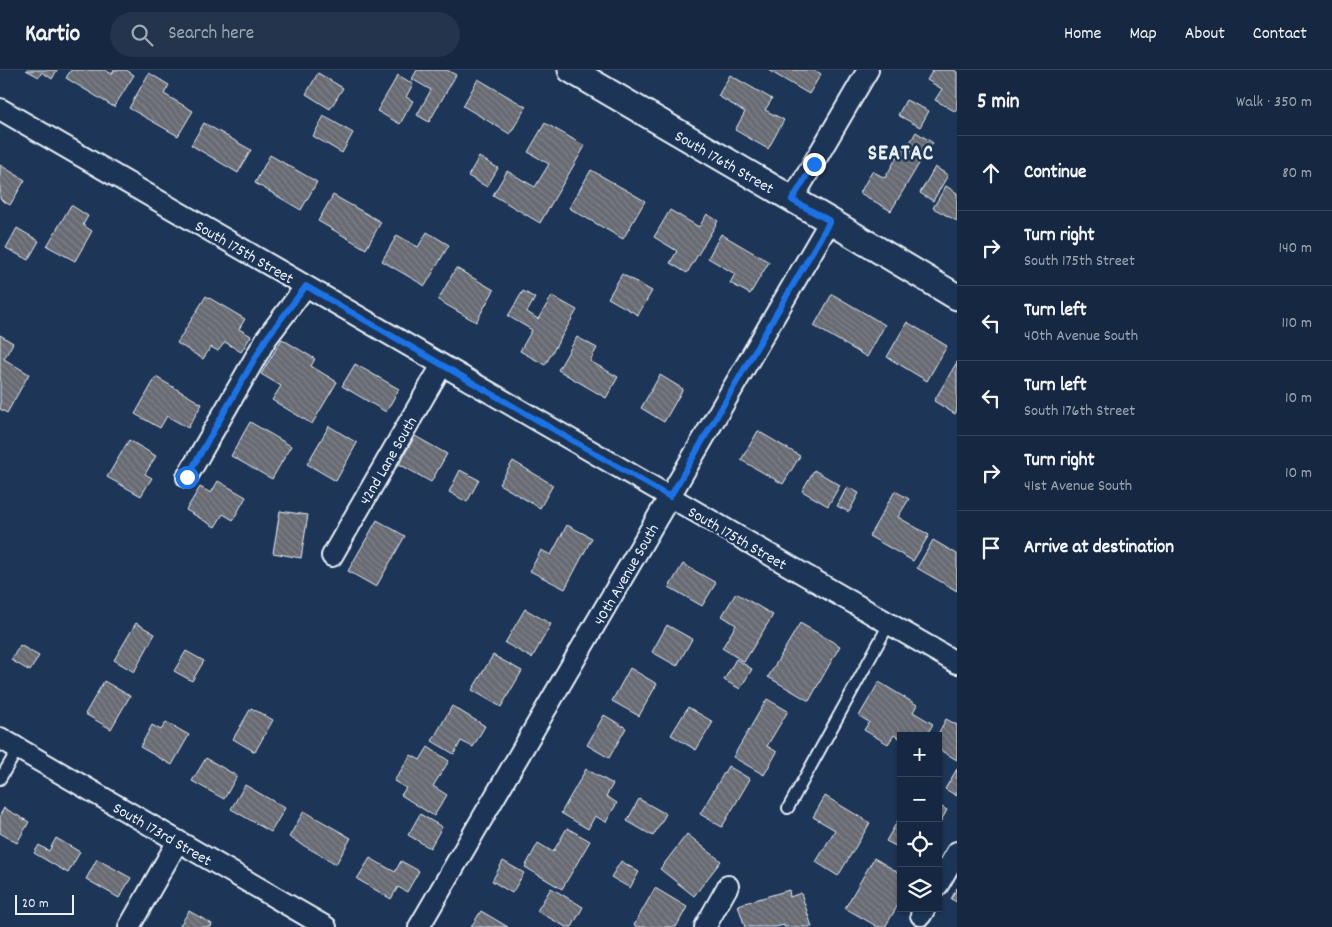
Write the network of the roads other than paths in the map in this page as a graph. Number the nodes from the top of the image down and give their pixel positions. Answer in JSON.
{"nodes":[{"id":1,"x":571,"y":70,"type":"edge"},
{"id":2,"x":868,"y":70,"type":"edge"},
{"id":3,"x":0,"y":109,"type":"edge"},
{"id":4,"x":792,"y":200,"type":"junction"},
{"id":5,"x":830,"y":221,"type":"junction"},
{"id":6,"x":306,"y":286,"type":"junction"},
{"id":7,"x":957,"y":297,"type":"edge"},
{"id":8,"x":442,"y":365,"type":"junction"},
{"id":9,"x":187,"y":477,"type":"dead end"},
{"id":10,"x":670,"y":497,"type":"junction"},
{"id":11,"x":332,"y":556,"type":"dead end"},
{"id":12,"x":889,"y":624,"type":"junction"},
{"id":13,"x":957,"y":663,"type":"edge"},
{"id":14,"x":0,"y":738,"type":"edge"},
{"id":15,"x":18,"y":749,"type":"junction"},
{"id":16,"x":0,"y":779,"type":"edge"},
{"id":17,"x":788,"y":808,"type":"dead end"},
{"id":18,"x":178,"y":841,"type":"junction"},
{"id":19,"x":957,"y":852,"type":"edge"},
{"id":20,"x":942,"y":878,"type":"edge"},
{"id":21,"x":728,"y":886,"type":"dead end"},
{"id":22,"x":129,"y":927,"type":"edge"},
{"id":23,"x":326,"y":927,"type":"edge"},
{"id":24,"x":419,"y":927,"type":"edge"},
{"id":25,"x":705,"y":927,"type":"edge"}],
"edges":[{"from":1,"to":4,"type":"street","name":"South 176th Street"},
{"from":2,"to":4,"type":"street"},
{"from":3,"to":6,"type":"street","name":"South 175th Street"},
{"from":4,"to":5,"type":"street","name":"South 176th Street"},
{"from":5,"to":7,"type":"street","name":"South 176th Street"},
{"from":5,"to":10,"type":"street","name":"40th Avenue South"},
{"from":6,"to":8,"type":"street","name":"South 175th Street"},
{"from":6,"to":9,"type":"street"},
{"from":8,"to":10,"type":"street","name":"South 175th Street"},
{"from":8,"to":11,"type":"street","name":"42nd Lane South"},
{"from":10,"to":12,"type":"street","name":"South 175th Street"},
{"from":10,"to":24,"type":"street","name":"40th Avenue South"},
{"from":12,"to":13,"type":"street","name":"South 175th Street"},
{"from":12,"to":17,"type":"lane"},
{"from":14,"to":15,"type":"street","name":"South 173rd Street"},
{"from":15,"to":16,"type":"lane"},
{"from":15,"to":18,"type":"street","name":"South 173rd Street"},
{"from":18,"to":22,"type":"street"},
{"from":18,"to":23,"type":"street","name":"South 173rd Street"},
{"from":19,"to":20,"type":"street"},
{"from":21,"to":25,"type":"street"}]}
